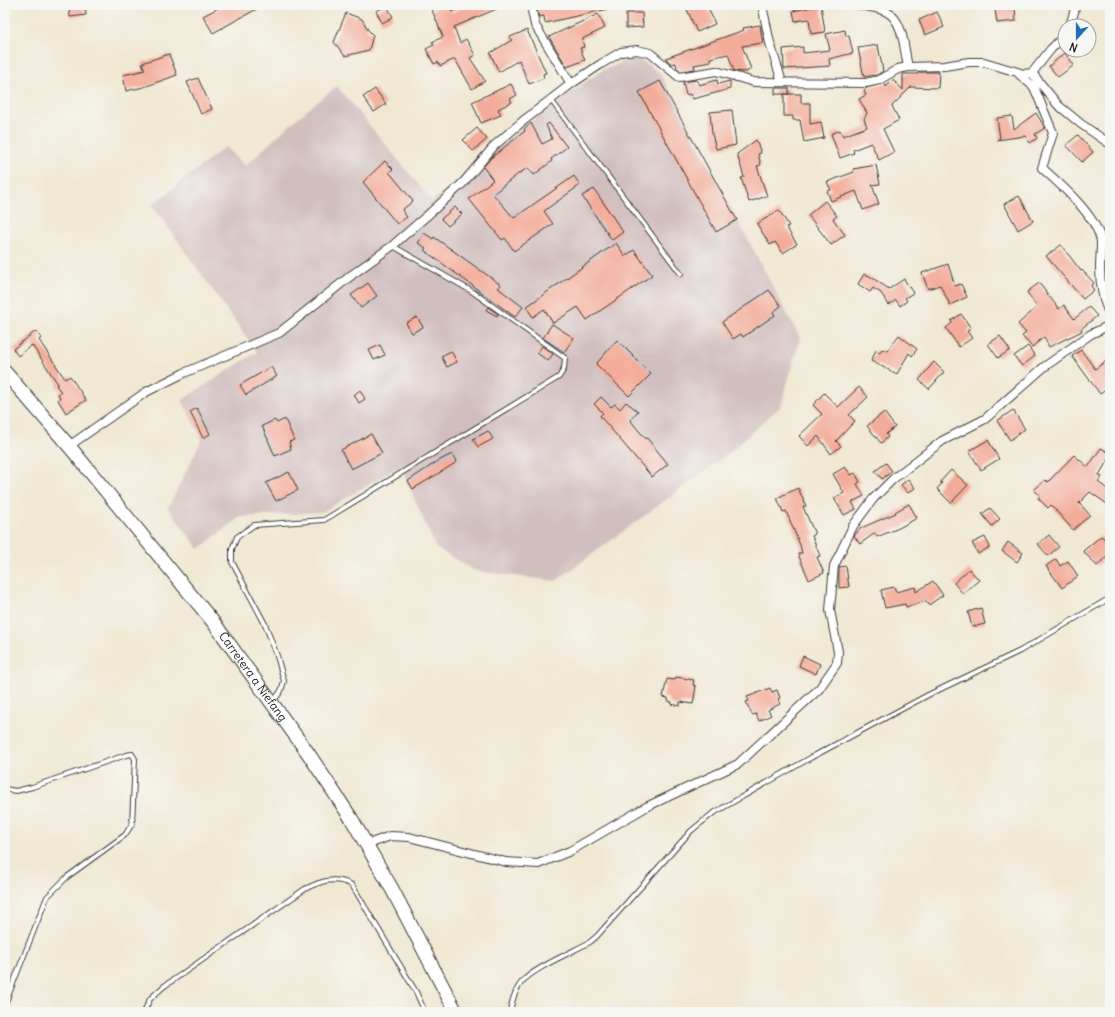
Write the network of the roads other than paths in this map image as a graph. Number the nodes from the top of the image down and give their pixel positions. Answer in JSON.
{"nodes":[{"id":1,"x":762,"y":5,"type":"edge"},
{"id":2,"x":860,"y":5,"type":"edge"},
{"id":3,"x":1076,"y":5,"type":"edge"},
{"id":4,"x":531,"y":6,"type":"dead end"},
{"id":5,"x":1072,"y":18,"type":"edge"},
{"id":6,"x":1057,"y":43,"type":"edge"},
{"id":7,"x":908,"y":67,"type":"junction"},
{"id":8,"x":1017,"y":72,"type":"junction"},
{"id":9,"x":1032,"y":74,"type":"junction"},
{"id":10,"x":782,"y":82,"type":"junction"},
{"id":11,"x":571,"y":84,"type":"junction"},
{"id":12,"x":551,"y":100,"type":"junction"},
{"id":13,"x":1110,"y":144,"type":"edge"},
{"id":14,"x":392,"y":246,"type":"junction"},
{"id":15,"x":680,"y":274,"type":"dead end"},
{"id":16,"x":1110,"y":314,"type":"edge"},
{"id":17,"x":1110,"y":325,"type":"edge"},
{"id":18,"x":5,"y":372,"type":"edge"},
{"id":19,"x":69,"y":446,"type":"junction"},
{"id":20,"x":1110,"y":598,"type":"edge"},
{"id":21,"x":272,"y":703,"type":"junction"},
{"id":22,"x":5,"y":789,"type":"edge"},
{"id":23,"x":366,"y":845,"type":"junction"},
{"id":24,"x":5,"y":1004,"type":"edge"},
{"id":25,"x":144,"y":1012,"type":"edge"},
{"id":26,"x":425,"y":1012,"type":"edge"},
{"id":27,"x":456,"y":1012,"type":"edge"},
{"id":28,"x":510,"y":1012,"type":"edge"}],
"edges":[{"from":1,"to":10,"type":"street"},
{"from":2,"to":7,"type":"street"},
{"from":3,"to":5,"type":"street"},
{"from":4,"to":11,"type":"street"},
{"from":6,"to":9,"type":"street"},
{"from":7,"to":8,"type":"street"},
{"from":7,"to":10,"type":"street"},
{"from":8,"to":9,"type":"street"},
{"from":8,"to":16,"type":"street"},
{"from":9,"to":13,"type":"street"},
{"from":10,"to":11,"type":"street"},
{"from":11,"to":12,"type":"street"},
{"from":12,"to":14,"type":"street"},
{"from":12,"to":15,"type":"lane"},
{"from":14,"to":19,"type":"street"},
{"from":14,"to":21,"type":"lane"},
{"from":17,"to":23,"type":"street"},
{"from":18,"to":19,"type":"main road","name":"Carretera a Niefang"},
{"from":19,"to":21,"type":"main road","name":"Carretera a Niefang"},
{"from":20,"to":28,"type":"lane"},
{"from":21,"to":23,"type":"main road","name":"Carretera a Niefang"},
{"from":22,"to":24,"type":"lane"},
{"from":23,"to":27,"type":"main road","name":"Carretera a Niefang"},
{"from":25,"to":26,"type":"lane"}]}
